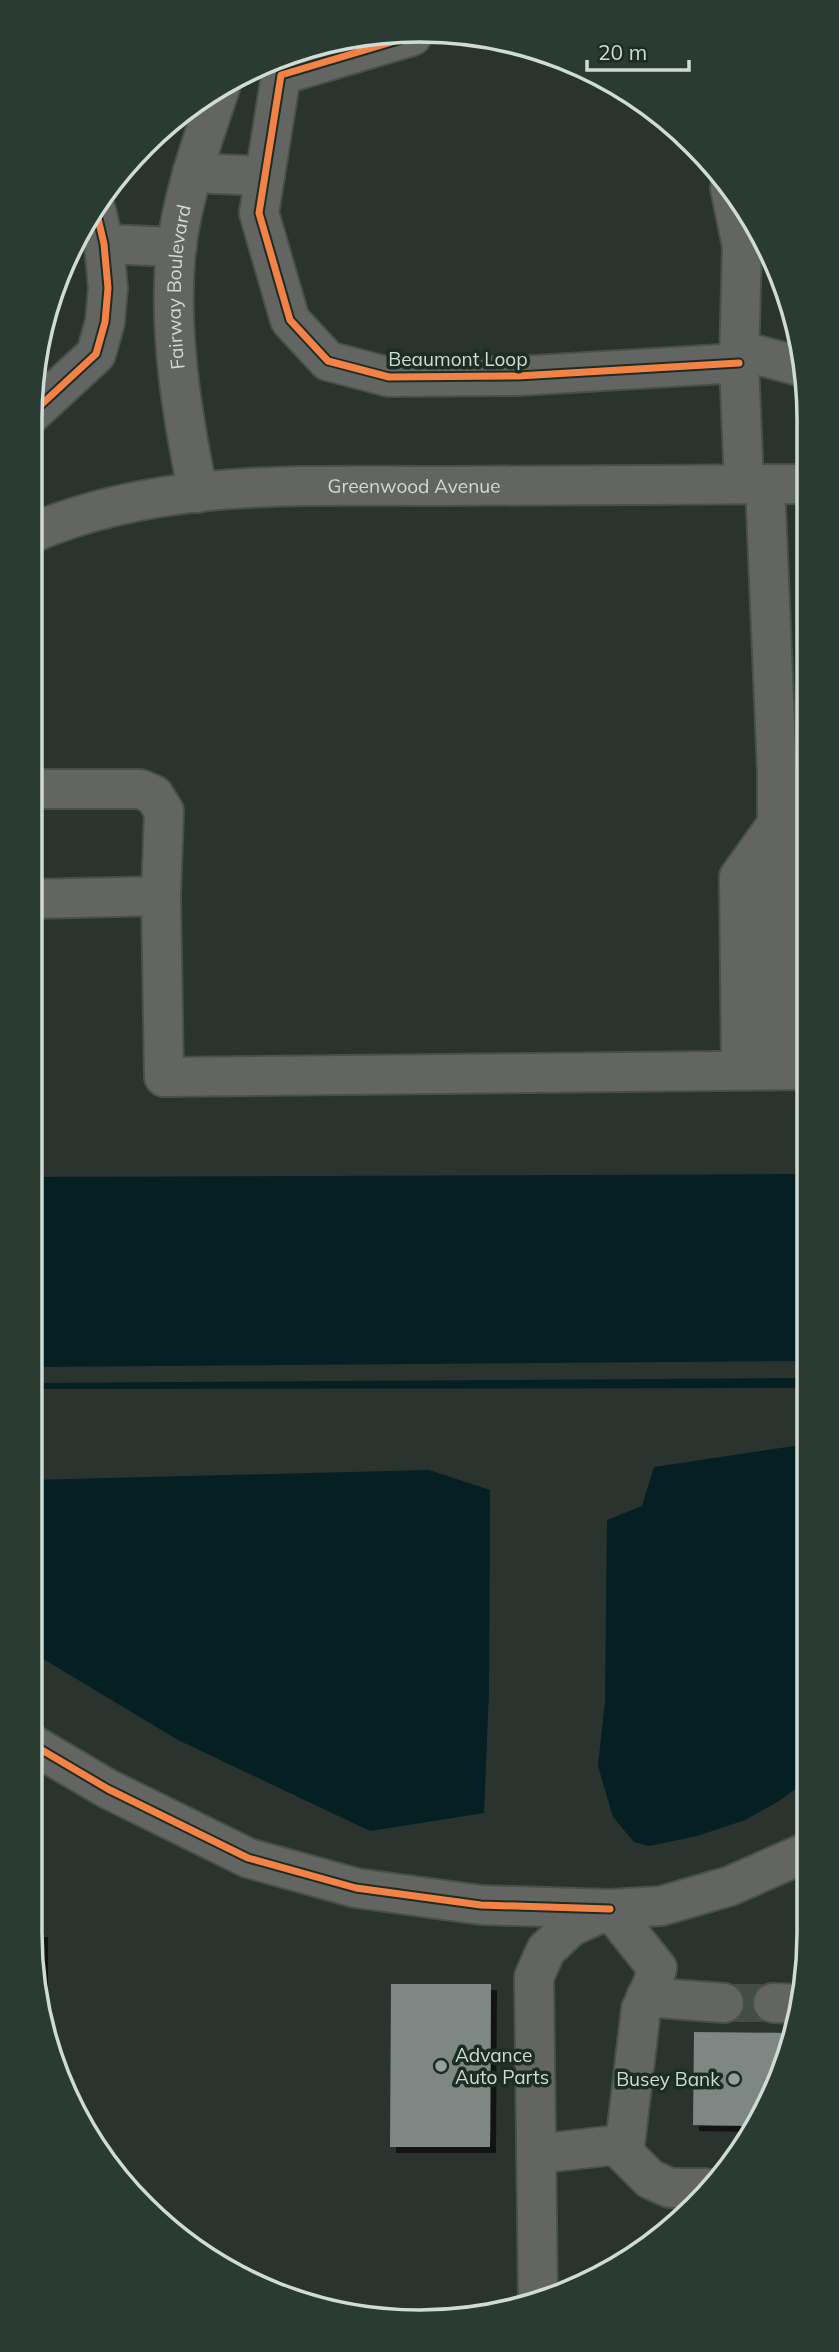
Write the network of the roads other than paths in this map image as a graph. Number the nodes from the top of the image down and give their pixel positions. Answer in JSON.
{"nodes":[{"id":1,"x":386,"y":44,"type":"edge"},
{"id":2,"x":215,"y":103,"type":"edge"},
{"id":3,"x":192,"y":173,"type":"junction"},
{"id":4,"x":265,"y":176,"type":"junction"},
{"id":5,"x":735,"y":214,"type":"edge"},
{"id":6,"x":100,"y":227,"type":"edge"},
{"id":7,"x":177,"y":247,"type":"junction"},
{"id":8,"x":739,"y":357,"type":"junction"},
{"id":9,"x":793,"y":367,"type":"edge"},
{"id":10,"x":43,"y":403,"type":"edge"},
{"id":11,"x":755,"y":484,"type":"junction"},
{"id":12,"x":797,"y":484,"type":"edge"},
{"id":13,"x":198,"y":493,"type":"junction"},
{"id":14,"x":42,"y":530,"type":"edge"},
{"id":15,"x":42,"y":789,"type":"edge"},
{"id":16,"x":161,"y":896,"type":"junction"},
{"id":17,"x":42,"y":899,"type":"edge"},
{"id":18,"x":775,"y":1070,"type":"edge"},
{"id":19,"x":42,"y":1749,"type":"edge"},
{"id":20,"x":797,"y":1856,"type":"edge"},
{"id":21,"x":610,"y":1909,"type":"junction"},
{"id":22,"x":646,"y":1997,"type":"junction"},
{"id":23,"x":724,"y":2003,"type":"tunnel mouth"},
{"id":24,"x":624,"y":2152,"type":"junction"},
{"id":25,"x":536,"y":2154,"type":"junction"},
{"id":26,"x":696,"y":2188,"type":"edge"},
{"id":27,"x":538,"y":2291,"type":"edge"}],
"edges":[{"from":1,"to":4,"type":"street","name":"Beaumont Loop"},
{"from":2,"to":3,"type":"street","name":"Fairway Boulevard"},
{"from":3,"to":4,"type":"street"},
{"from":3,"to":7,"type":"street","name":"Fairway Boulevard"},
{"from":4,"to":8,"type":"street","name":"Beaumont Loop"},
{"from":5,"to":8,"type":"street"},
{"from":6,"to":7,"type":"street"},
{"from":6,"to":10,"type":"street"},
{"from":7,"to":13,"type":"street","name":"Fairway Boulevard"},
{"from":8,"to":9,"type":"street","name":"Beaumont Loop"},
{"from":8,"to":11,"type":"street"},
{"from":11,"to":12,"type":"street","name":"Greenwood Avenue"},
{"from":11,"to":13,"type":"street","name":"Greenwood Avenue"},
{"from":11,"to":18,"type":"street"},
{"from":13,"to":14,"type":"street","name":"Greenwood Avenue"},
{"from":15,"to":16,"type":"street"},
{"from":16,"to":17,"type":"street"},
{"from":16,"to":18,"type":"street"},
{"from":19,"to":21,"type":"street"},
{"from":20,"to":21,"type":"street"},
{"from":21,"to":22,"type":"street"},
{"from":21,"to":25,"type":"street"},
{"from":22,"to":23,"type":"street"},
{"from":22,"to":24,"type":"street"},
{"from":24,"to":25,"type":"street"},
{"from":24,"to":26,"type":"street"},
{"from":25,"to":27,"type":"street"}]}
